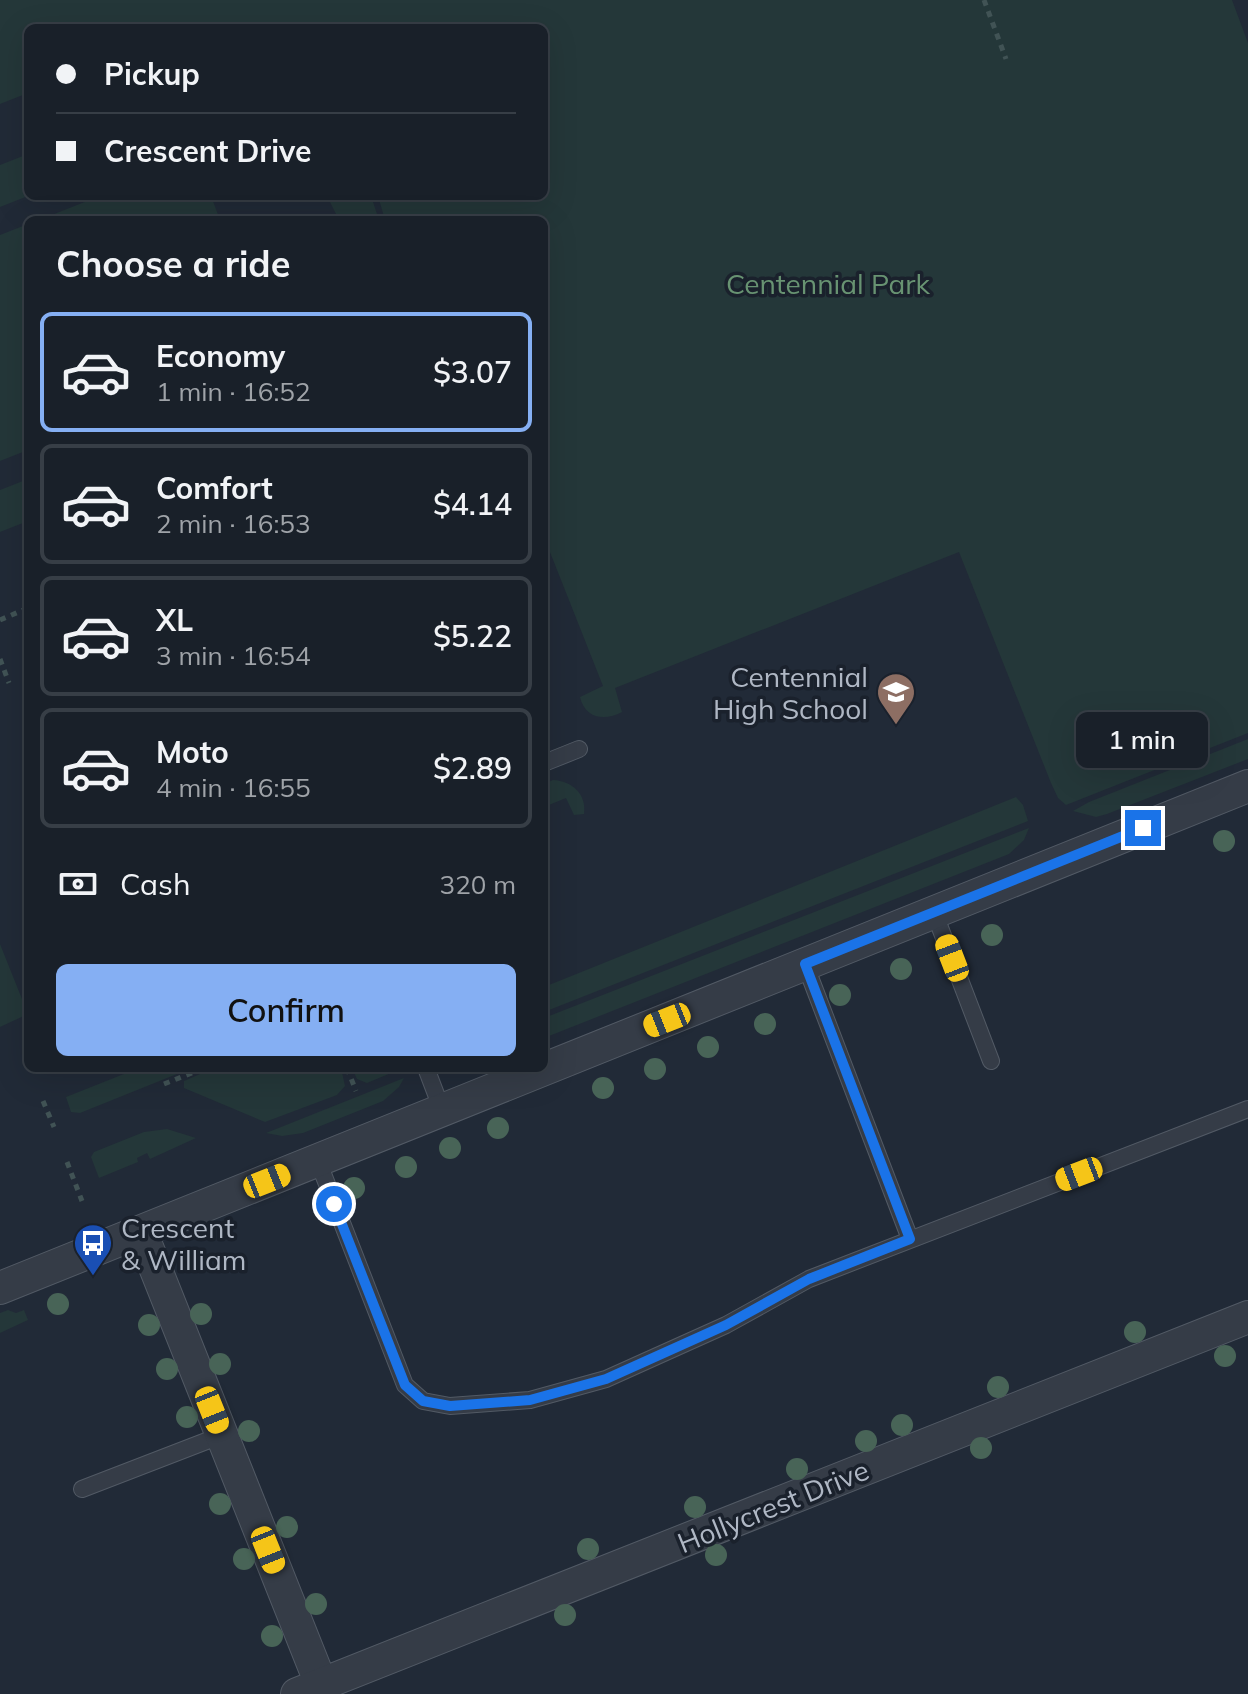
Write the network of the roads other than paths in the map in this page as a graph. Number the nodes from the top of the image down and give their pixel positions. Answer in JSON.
{"nodes":[{"id":1,"x":579,"y":749,"type":"dead end"},
{"id":2,"x":548,"y":761,"type":"edge"},
{"id":3,"x":1248,"y":786,"type":"edge"},
{"id":4,"x":934,"y":912,"type":"junction"},
{"id":5,"x":805,"y":964,"type":"junction"},
{"id":6,"x":991,"y":1061,"type":"dead end"},
{"id":7,"x":548,"y":1067,"type":"edge"},
{"id":8,"x":428,"y":1072,"type":"edge"},
{"id":9,"x":536,"y":1072,"type":"edge"},
{"id":10,"x":1248,"y":1109,"type":"edge"},
{"id":11,"x":442,"y":1110,"type":"junction"},
{"id":12,"x":318,"y":1161,"type":"junction"},
{"id":13,"x":141,"y":1232,"type":"junction"},
{"id":14,"x":910,"y":1239,"type":"junction"},
{"id":15,"x":0,"y":1288,"type":"edge"},
{"id":16,"x":1248,"y":1317,"type":"edge"},
{"id":17,"x":222,"y":1435,"type":"junction"},
{"id":18,"x":82,"y":1489,"type":"dead end"},
{"id":19,"x":315,"y":1691,"type":"edge"}],
"edges":[{"from":1,"to":2,"type":"lane"},
{"from":3,"to":4,"type":"street"},
{"from":4,"to":5,"type":"street"},
{"from":4,"to":6,"type":"lane"},
{"from":5,"to":7,"type":"street"},
{"from":5,"to":14,"type":"lane"},
{"from":8,"to":11,"type":"lane"},
{"from":9,"to":11,"type":"street"},
{"from":10,"to":14,"type":"lane"},
{"from":11,"to":12,"type":"street"},
{"from":12,"to":13,"type":"street"},
{"from":12,"to":14,"type":"lane"},
{"from":13,"to":15,"type":"street"},
{"from":13,"to":17,"type":"street"},
{"from":16,"to":19,"type":"street","name":"Hollycrest Drive"},
{"from":17,"to":18,"type":"lane"},
{"from":17,"to":19,"type":"street"}]}
